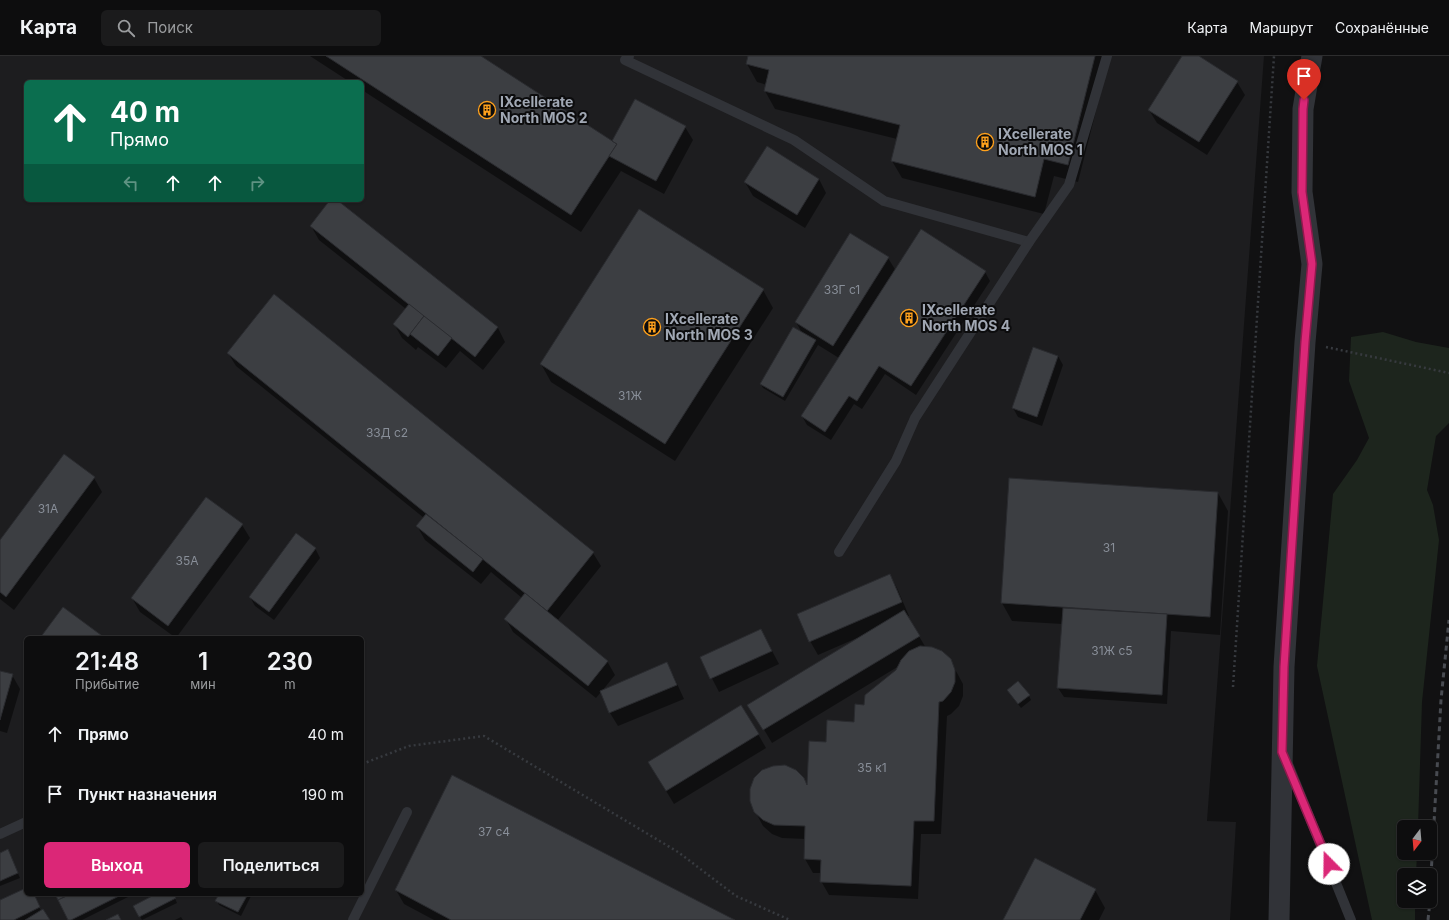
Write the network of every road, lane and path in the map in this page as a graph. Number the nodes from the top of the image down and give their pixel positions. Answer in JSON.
{"nodes":[{"id":1,"x":629,"y":56,"type":"edge"},
{"id":2,"x":1107,"y":56,"type":"edge"},
{"id":3,"x":1274,"y":56,"type":"edge"},
{"id":4,"x":1312,"y":56,"type":"edge"},
{"id":5,"x":1029,"y":242,"type":"junction"},
{"id":6,"x":1305,"y":342,"type":"junction"},
{"id":7,"x":1449,"y":373,"type":"edge"},
{"id":8,"x":839,"y":552,"type":"dead end"},
{"id":9,"x":1233,"y":688,"type":"dead end"},
{"id":10,"x":1282,"y":752,"type":"junction"},
{"id":11,"x":364,"y":763,"type":"edge"},
{"id":12,"x":407,"y":812,"type":"dead end"},
{"id":13,"x":24,"y":823,"type":"edge"},
{"id":14,"x":0,"y":834,"type":"edge"},
{"id":15,"x":354,"y":920,"type":"edge"},
{"id":16,"x":790,"y":920,"type":"edge"},
{"id":17,"x":1279,"y":920,"type":"edge"},
{"id":18,"x":1351,"y":920,"type":"edge"}],
"edges":[{"from":1,"to":5,"type":"lane"},
{"from":2,"to":5,"type":"lane"},
{"from":3,"to":9,"type":"path"},
{"from":4,"to":6,"type":"street"},
{"from":5,"to":8,"type":"lane"},
{"from":6,"to":7,"type":"path"},
{"from":6,"to":10,"type":"street"},
{"from":10,"to":17,"type":"street"},
{"from":10,"to":18,"type":"lane"},
{"from":11,"to":16,"type":"path"},
{"from":12,"to":15,"type":"lane"},
{"from":13,"to":14,"type":"lane"}]}
